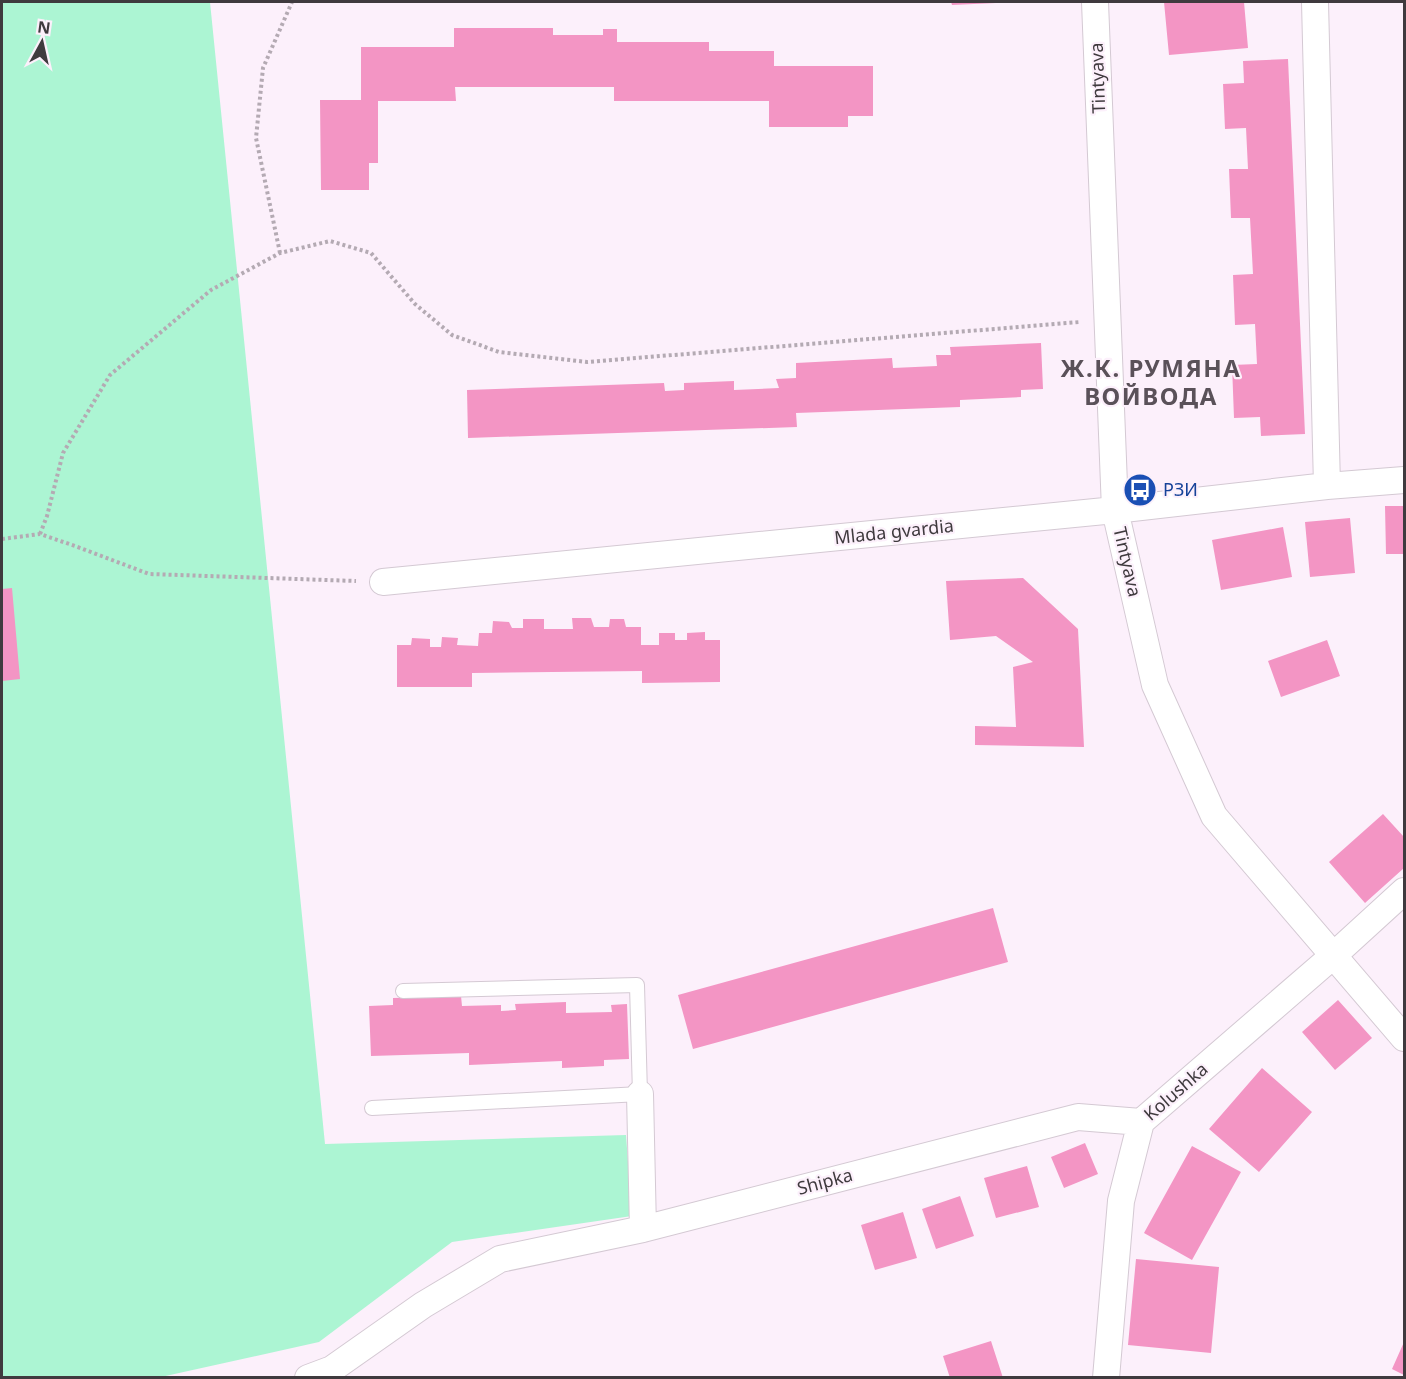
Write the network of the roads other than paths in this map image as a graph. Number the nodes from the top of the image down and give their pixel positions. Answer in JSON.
{"nodes":[{"id":1,"x":1095,"y":2,"type":"edge"},
{"id":2,"x":1315,"y":2,"type":"edge"},
{"id":3,"x":1404,"y":480,"type":"edge"},
{"id":4,"x":1327,"y":486,"type":"junction"},
{"id":5,"x":1115,"y":510,"type":"junction"},
{"id":6,"x":382,"y":582,"type":"road end"},
{"id":7,"x":1404,"y":891,"type":"edge"},
{"id":8,"x":1334,"y":955,"type":"junction"},
{"id":9,"x":402,"y":991,"type":"dead end"},
{"id":10,"x":1404,"y":1038,"type":"edge"},
{"id":11,"x":640,"y":1094,"type":"junction"},
{"id":12,"x":372,"y":1108,"type":"dead end"},
{"id":13,"x":1141,"y":1122,"type":"junction"},
{"id":14,"x":643,"y":1229,"type":"junction"},
{"id":15,"x":308,"y":1377,"type":"edge"},
{"id":16,"x":1106,"y":1377,"type":"edge"}],
"edges":[{"from":1,"to":5,"type":"street","name":"Tintyava"},
{"from":2,"to":4,"type":"street"},
{"from":3,"to":4,"type":"street","name":"Mlada gvardia"},
{"from":4,"to":5,"type":"street","name":"Mlada gvardia"},
{"from":5,"to":6,"type":"street","name":"Mlada gvardia"},
{"from":5,"to":8,"type":"street","name":"Tintyava"},
{"from":7,"to":8,"type":"street","name":"Kolushka"},
{"from":8,"to":10,"type":"street","name":"Tintyava"},
{"from":8,"to":13,"type":"street","name":"Kolushka"},
{"from":9,"to":11,"type":"lane"},
{"from":11,"to":12,"type":"lane"},
{"from":11,"to":14,"type":"street"},
{"from":13,"to":14,"type":"street","name":"Shipka"},
{"from":13,"to":16,"type":"street","name":"Kolushka"},
{"from":14,"to":15,"type":"street","name":"Shipka"}]}
